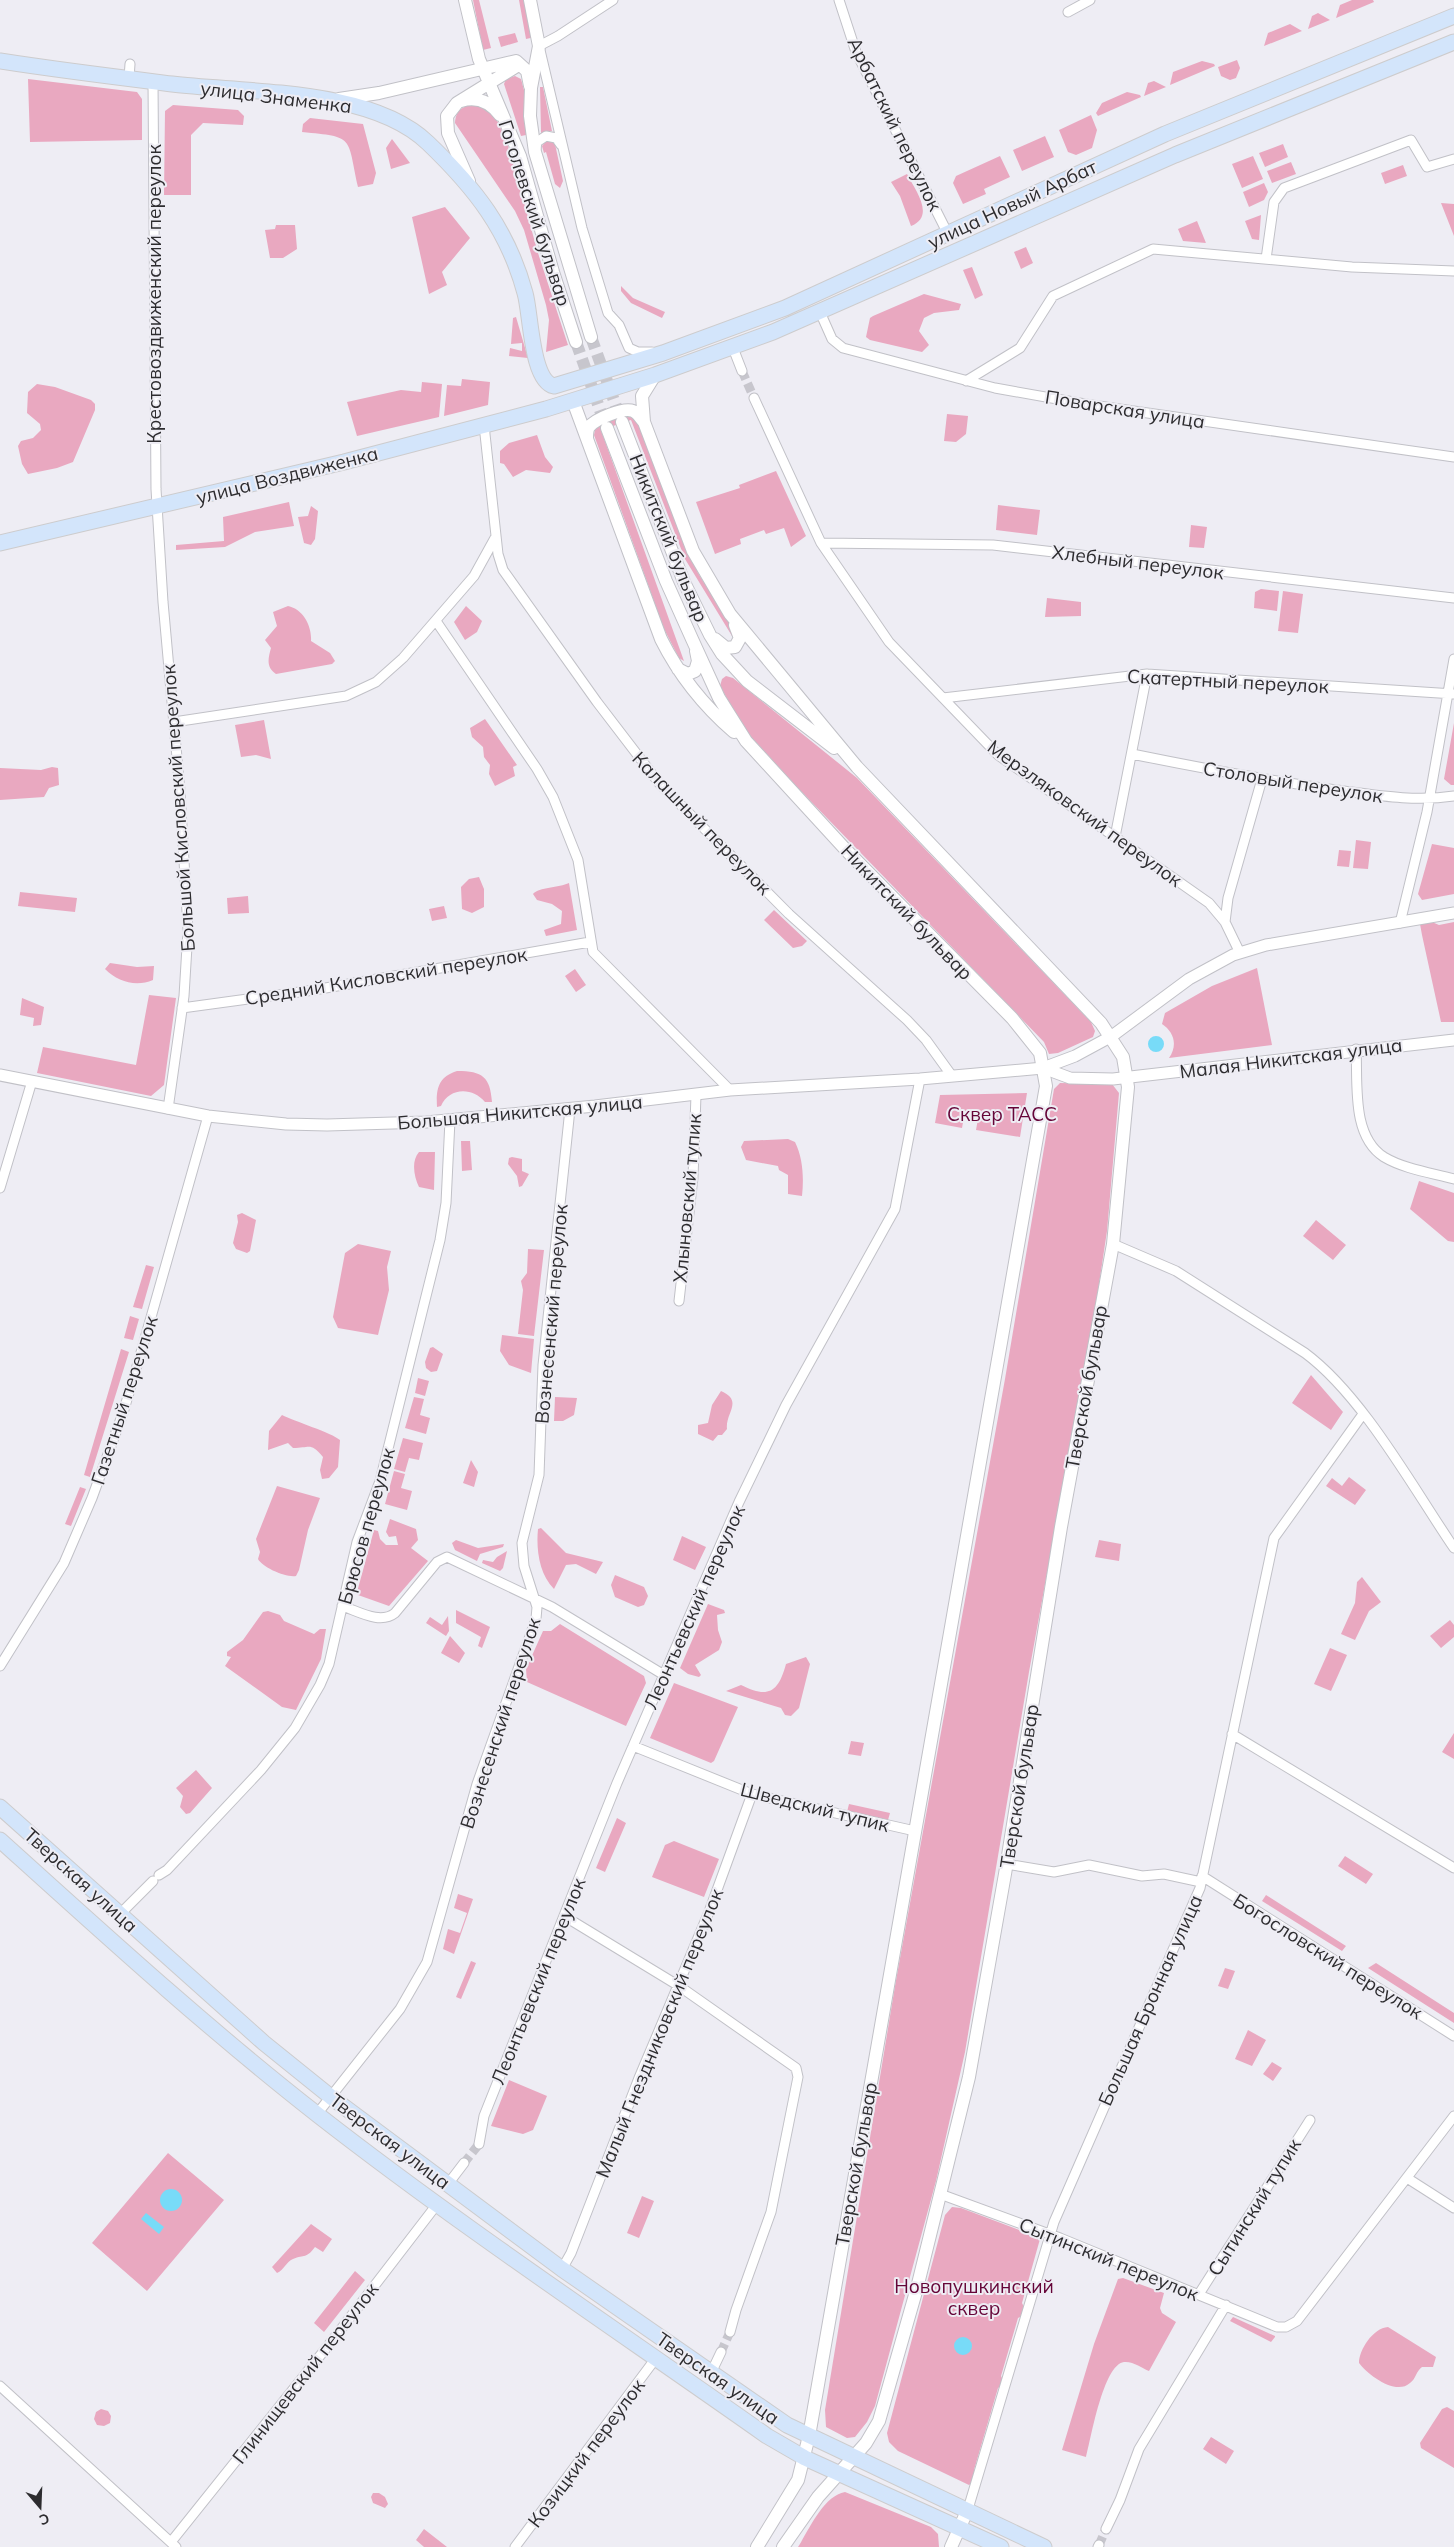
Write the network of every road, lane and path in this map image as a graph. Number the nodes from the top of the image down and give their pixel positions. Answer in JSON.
{"nodes":[{"id":1,"x":465,"y":0,"type":"edge"},
{"id":2,"x":530,"y":0,"type":"edge"},
{"id":3,"x":613,"y":0,"type":"edge"},
{"id":4,"x":839,"y":0,"type":"edge"},
{"id":5,"x":1090,"y":0,"type":"edge"},
{"id":6,"x":1068,"y":12,"type":"dead end"},
{"id":7,"x":1454,"y":16,"type":"edge"},
{"id":8,"x":1454,"y":42,"type":"edge"},
{"id":9,"x":539,"y":46,"type":"junction"},
{"id":10,"x":0,"y":61,"type":"edge"},
{"id":11,"x":521,"y":64,"type":"junction"},
{"id":12,"x":483,"y":70,"type":"junction"},
{"id":13,"x":153,"y":81,"type":"junction"},
{"id":14,"x":488,"y":82,"type":"junction"},
{"id":15,"x":531,"y":88,"type":"junction"},
{"id":16,"x":324,"y":99,"type":"junction"},
{"id":17,"x":457,"y":103,"type":"junction"},
{"id":18,"x":510,"y":130,"type":"junction"},
{"id":19,"x":562,"y":147,"type":"junction"},
{"id":20,"x":536,"y":152,"type":"junction"},
{"id":21,"x":1454,"y":159,"type":"edge"},
{"id":22,"x":474,"y":190,"type":"junction"},
{"id":23,"x":948,"y":234,"type":"junction"},
{"id":24,"x":1266,"y":259,"type":"junction"},
{"id":25,"x":1454,"y":271,"type":"edge"},
{"id":26,"x":820,"y":312,"type":"junction"},
{"id":27,"x":591,"y":337,"type":"tunnel mouth"},
{"id":28,"x":576,"y":342,"type":"tunnel mouth"},
{"id":29,"x":733,"y":348,"type":"junction"},
{"id":30,"x":663,"y":353,"type":"junction"},
{"id":31,"x":742,"y":370,"type":"tunnel mouth"},
{"id":32,"x":655,"y":375,"type":"junction"},
{"id":33,"x":966,"y":381,"type":"junction"},
{"id":34,"x":567,"y":384,"type":"joint"},
{"id":35,"x":573,"y":401,"type":"junction"},
{"id":36,"x":756,"y":402,"type":"tunnel mouth"},
{"id":37,"x":622,"y":422,"type":"tunnel mouth"},
{"id":38,"x":644,"y":422,"type":"junction"},
{"id":39,"x":484,"y":425,"type":"junction"},
{"id":40,"x":607,"y":428,"type":"tunnel mouth"},
{"id":41,"x":587,"y":438,"type":"junction"},
{"id":42,"x":1454,"y":457,"type":"edge"},
{"id":43,"x":157,"y":506,"type":"junction"},
{"id":44,"x":495,"y":538,"type":"junction"},
{"id":45,"x":821,"y":542,"type":"junction"},
{"id":46,"x":0,"y":543,"type":"edge"},
{"id":47,"x":1454,"y":598,"type":"edge"},
{"id":48,"x":730,"y":614,"type":"junction"},
{"id":49,"x":436,"y":621,"type":"junction"},
{"id":50,"x":710,"y":635,"type":"junction"},
{"id":51,"x":692,"y":640,"type":"junction"},
{"id":52,"x":1454,"y":659,"type":"edge"},
{"id":53,"x":678,"y":669,"type":"junction"},
{"id":54,"x":1147,"y":674,"type":"junction"},
{"id":55,"x":1450,"y":694,"type":"edge"},
{"id":56,"x":943,"y":698,"type":"junction"},
{"id":57,"x":174,"y":722,"type":"junction"},
{"id":58,"x":746,"y":741,"type":"junction"},
{"id":59,"x":1132,"y":754,"type":"junction"},
{"id":60,"x":857,"y":767,"type":"junction"},
{"id":61,"x":1262,"y":779,"type":"junction"},
{"id":62,"x":1454,"y":796,"type":"edge"},
{"id":63,"x":1428,"y":799,"type":"junction"},
{"id":64,"x":1115,"y":837,"type":"junction"},
{"id":65,"x":1454,"y":913,"type":"edge"},
{"id":66,"x":1225,"y":922,"type":"junction"},
{"id":67,"x":1400,"y":923,"type":"junction"},
{"id":68,"x":590,"y":942,"type":"junction"},
{"id":69,"x":1240,"y":953,"type":"junction"},
{"id":70,"x":182,"y":1008,"type":"junction"},
{"id":71,"x":1112,"y":1036,"type":"junction"},
{"id":72,"x":1454,"y":1040,"type":"edge"},
{"id":73,"x":1356,"y":1049,"type":"junction"},
{"id":74,"x":1043,"y":1068,"type":"junction"},
{"id":75,"x":0,"y":1075,"type":"edge"},
{"id":76,"x":952,"y":1076,"type":"junction"},
{"id":77,"x":1127,"y":1078,"type":"junction"},
{"id":78,"x":920,"y":1079,"type":"junction"},
{"id":79,"x":32,"y":1081,"type":"junction"},
{"id":80,"x":730,"y":1090,"type":"junction"},
{"id":81,"x":1045,"y":1094,"type":"joint"},
{"id":82,"x":696,"y":1095,"type":"junction"},
{"id":83,"x":168,"y":1109,"type":"junction"},
{"id":84,"x":570,"y":1109,"type":"junction"},
{"id":85,"x":208,"y":1116,"type":"junction"},
{"id":86,"x":450,"y":1120,"type":"junction"},
{"id":87,"x":1454,"y":1179,"type":"edge"},
{"id":88,"x":0,"y":1188,"type":"edge"},
{"id":89,"x":1113,"y":1244,"type":"junction"},
{"id":90,"x":679,"y":1301,"type":"dead end"},
{"id":91,"x":1363,"y":1414,"type":"junction"},
{"id":92,"x":1454,"y":1548,"type":"edge"},
{"id":93,"x":535,"y":1599,"type":"junction"},
{"id":94,"x":342,"y":1606,"type":"junction"},
{"id":95,"x":0,"y":1666,"type":"edge"},
{"id":96,"x":664,"y":1675,"type":"junction"},
{"id":97,"x":1232,"y":1734,"type":"junction"},
{"id":98,"x":633,"y":1746,"type":"junction"},
{"id":99,"x":752,"y":1794,"type":"junction"},
{"id":100,"x":0,"y":1807,"type":"edge"},
{"id":101,"x":915,"y":1831,"type":"junction"},
{"id":102,"x":0,"y":1840,"type":"edge"},
{"id":103,"x":1006,"y":1864,"type":"junction"},
{"id":104,"x":1454,"y":1868,"type":"edge"},
{"id":105,"x":1201,"y":1879,"type":"junction"},
{"id":106,"x":120,"y":1914,"type":"junction"},
{"id":107,"x":564,"y":1916,"type":"junction"},
{"id":108,"x":679,"y":1986,"type":"junction"},
{"id":109,"x":1454,"y":2036,"type":"edge"},
{"id":110,"x":331,"y":2097,"type":"junction"},
{"id":111,"x":317,"y":2114,"type":"junction"},
{"id":112,"x":1454,"y":2116,"type":"edge"},
{"id":113,"x":1310,"y":2120,"type":"dead end"},
{"id":114,"x":479,"y":2144,"type":"tunnel mouth"},
{"id":115,"x":464,"y":2163,"type":"tunnel mouth"},
{"id":116,"x":1407,"y":2178,"type":"junction"},
{"id":117,"x":448,"y":2184,"type":"junction"},
{"id":118,"x":940,"y":2194,"type":"junction"},
{"id":119,"x":438,"y":2203,"type":"junction"},
{"id":120,"x":1454,"y":2208,"type":"edge"},
{"id":121,"x":1049,"y":2234,"type":"junction"},
{"id":122,"x":562,"y":2269,"type":"junction"},
{"id":123,"x":1199,"y":2294,"type":"junction"},
{"id":124,"x":1226,"y":2305,"type":"junction"},
{"id":125,"x":730,"y":2332,"type":"tunnel mouth"},
{"id":126,"x":721,"y":2352,"type":"tunnel mouth"},
{"id":127,"x":656,"y":2358,"type":"junction"},
{"id":128,"x":710,"y":2373,"type":"junction"},
{"id":129,"x":0,"y":2386,"type":"edge"},
{"id":130,"x":809,"y":2436,"type":"junction"},
{"id":131,"x":805,"y":2458,"type":"junction"},
{"id":132,"x":854,"y":2458,"type":"junction"},
{"id":133,"x":840,"y":2474,"type":"junction"},
{"id":134,"x":968,"y":2510,"type":"junction"},
{"id":135,"x":960,"y":2528,"type":"junction"},
{"id":136,"x":1106,"y":2529,"type":"tunnel mouth"},
{"id":137,"x":173,"y":2545,"type":"edge"},
{"id":138,"x":515,"y":2547,"type":"edge"},
{"id":139,"x":757,"y":2547,"type":"edge"},
{"id":140,"x":783,"y":2547,"type":"edge"},
{"id":141,"x":950,"y":2547,"type":"edge"},
{"id":142,"x":1001,"y":2547,"type":"edge"},
{"id":143,"x":1044,"y":2547,"type":"edge"}],
"edges":[{"from":1,"to":12,"type":"main road","name":"Гоголевский бульвар"},
{"from":2,"to":9,"type":"main road","name":"Гоголевский бульвар"},
{"from":3,"to":9,"type":"street"},
{"from":4,"to":23,"type":"street","name":"Арбатский переулок"},
{"from":5,"to":6,"type":"street"},
{"from":7,"to":23,"type":"main road","name":"улица Новый Арбат"},
{"from":8,"to":26,"type":"main road","name":"улица Новый Арбат"},
{"from":9,"to":11,"type":"main road"},
{"from":9,"to":15,"type":"main road","name":"Гоголевский бульвар"},
{"from":9,"to":19,"type":"street","name":"Гоголевский бульвар"},
{"from":10,"to":13,"type":"main road","name":"улица Знаменка"},
{"from":11,"to":12,"type":"main road"},
{"from":11,"to":14,"type":"main road"},
{"from":11,"to":15,"type":"main road"},
{"from":12,"to":14,"type":"main road","name":"Гоголевский бульвар"},
{"from":12,"to":16,"type":"main road"},
{"from":13,"to":16,"type":"main road","name":"улица Знаменка"},
{"from":13,"to":43,"type":"street","name":"Крестовоздвиженский переулок"},
{"from":14,"to":17,"type":"main road"},
{"from":14,"to":18,"type":"main road","name":"Гоголевский бульвар"},
{"from":15,"to":20,"type":"main road","name":"Гоголевский бульвар"},
{"from":16,"to":22,"type":"main road","name":"улица Знаменка"},
{"from":17,"to":18,"type":"main road"},
{"from":17,"to":22,"type":"main road"},
{"from":18,"to":28,"type":"main road","name":"Гоголевский бульвар"},
{"from":19,"to":20,"type":"street"},
{"from":19,"to":30,"type":"street","name":"Гоголевский бульвар"},
{"from":20,"to":27,"type":"main road","name":"Гоголевский бульвар"},
{"from":21,"to":24,"type":"street"},
{"from":22,"to":34,"type":"main road","name":"улица Знаменка"},
{"from":23,"to":30,"type":"main road","name":"улица Новый Арбат"},
{"from":24,"to":25,"type":"street"},
{"from":24,"to":33,"type":"street"},
{"from":26,"to":29,"type":"main road","name":"улица Новый Арбат"},
{"from":26,"to":33,"type":"street","name":"Поварская улица"},
{"from":29,"to":31,"type":"street"},
{"from":29,"to":32,"type":"main road","name":"улица Новый Арбат"},
{"from":30,"to":34,"type":"main road","name":"улица Новый Арбат"},
{"from":32,"to":35,"type":"main road","name":"улица Новый Арбат"},
{"from":32,"to":38,"type":"main road","name":"Никитский бульвар"},
{"from":33,"to":42,"type":"street","name":"Поварская улица"},
{"from":35,"to":39,"type":"main road","name":"улица Воздвиженка"},
{"from":35,"to":41,"type":"main road","name":"Никитский бульвар"},
{"from":36,"to":45,"type":"street","name":"Мерзляковский переулок"},
{"from":37,"to":50,"type":"main road","name":"Никитский бульвар"},
{"from":38,"to":41,"type":"main road"},
{"from":38,"to":48,"type":"main road","name":"Никитский бульвар"},
{"from":39,"to":43,"type":"main road","name":"улица Воздвиженка"},
{"from":39,"to":44,"type":"street","name":"Калашный переулок"},
{"from":40,"to":51,"type":"main road","name":"Никитский бульвар"},
{"from":41,"to":53,"type":"main road","name":"Никитский бульвар"},
{"from":43,"to":46,"type":"main road","name":"улица Воздвиженка"},
{"from":43,"to":57,"type":"street","name":"Большой Кисловский переулок"},
{"from":44,"to":49,"type":"street"},
{"from":44,"to":76,"type":"street","name":"Калашный переулок"},
{"from":45,"to":47,"type":"street","name":"Хлебный переулок"},
{"from":45,"to":56,"type":"street","name":"Мерзляковский переулок"},
{"from":48,"to":50,"type":"main road"},
{"from":48,"to":60,"type":"main road","name":"Никитский бульвар"},
{"from":49,"to":57,"type":"street"},
{"from":49,"to":68,"type":"street"},
{"from":50,"to":60,"type":"main road","name":"Никитский бульвар"},
{"from":51,"to":53,"type":"main road"},
{"from":51,"to":58,"type":"main road","name":"Никитский бульвар"},
{"from":52,"to":55,"type":"street"},
{"from":53,"to":58,"type":"main road","name":"Никитский бульвар"},
{"from":54,"to":55,"type":"street","name":"Скатертный переулок"},
{"from":54,"to":56,"type":"street","name":"Скатертный переулок"},
{"from":54,"to":59,"type":"street"},
{"from":55,"to":63,"type":"street"},
{"from":56,"to":64,"type":"street","name":"Мерзляковский переулок"},
{"from":57,"to":70,"type":"street","name":"Большой Кисловский переулок"},
{"from":58,"to":74,"type":"main road","name":"Никитский бульвар"},
{"from":59,"to":61,"type":"street","name":"Столовый переулок"},
{"from":59,"to":64,"type":"street"},
{"from":60,"to":71,"type":"main road","name":"Никитский бульвар"},
{"from":61,"to":63,"type":"street","name":"Столовый переулок"},
{"from":61,"to":66,"type":"street"},
{"from":62,"to":63,"type":"street","name":"Столовый переулок"},
{"from":63,"to":67,"type":"street"},
{"from":64,"to":66,"type":"street","name":"Мерзляковский переулок"},
{"from":65,"to":67,"type":"street"},
{"from":66,"to":69,"type":"street","name":"Мерзляковский переулок"},
{"from":67,"to":69,"type":"street"},
{"from":68,"to":70,"type":"street","name":"Средний Кисловский переулок"},
{"from":68,"to":80,"type":"street"},
{"from":69,"to":71,"type":"street"},
{"from":70,"to":83,"type":"street","name":"Большой Кисловский переулок"},
{"from":71,"to":74,"type":"street"},
{"from":71,"to":77,"type":"main road","name":"Никитский бульвар"},
{"from":72,"to":73,"type":"street","name":"Малая Никитская улица"},
{"from":73,"to":77,"type":"street","name":"Малая Никитская улица"},
{"from":73,"to":87,"type":"street"},
{"from":74,"to":76,"type":"street","name":"Большая Никитская улица"},
{"from":74,"to":77,"type":"street","name":"Малая Никитская улица"},
{"from":74,"to":81,"type":"main road","name":"Никитский бульвар"},
{"from":75,"to":79,"type":"street","name":"Большая Никитская улица"},
{"from":76,"to":78,"type":"street","name":"Большая Никитская улица"},
{"from":77,"to":89,"type":"main road","name":"Тверской бульвар"},
{"from":78,"to":80,"type":"street","name":"Большая Никитская улица"},
{"from":78,"to":96,"type":"street","name":"Леонтьевский переулок"},
{"from":79,"to":83,"type":"street","name":"Большая Никитская улица"},
{"from":79,"to":88,"type":"street"},
{"from":80,"to":82,"type":"street","name":"Большая Никитская улица"},
{"from":81,"to":101,"type":"main road","name":"Тверской бульвар"},
{"from":82,"to":84,"type":"street","name":"Большая Никитская улица"},
{"from":82,"to":90,"type":"street","name":"Хлыновский тупик"},
{"from":83,"to":85,"type":"street","name":"Большая Никитская улица"},
{"from":84,"to":86,"type":"street","name":"Большая Никитская улица"},
{"from":84,"to":93,"type":"street","name":"Вознесенский переулок"},
{"from":85,"to":86,"type":"street","name":"Большая Никитская улица"},
{"from":85,"to":95,"type":"street","name":"Газетный переулок"},
{"from":86,"to":94,"type":"street","name":"Брюсов переулок"},
{"from":89,"to":91,"type":"street"},
{"from":89,"to":103,"type":"main road","name":"Тверской бульвар"},
{"from":91,"to":92,"type":"street"},
{"from":91,"to":97,"type":"street","name":"Большая Бронная улица"},
{"from":93,"to":94,"type":"street"},
{"from":93,"to":96,"type":"street"},
{"from":93,"to":110,"type":"street","name":"Вознесенский переулок"},
{"from":94,"to":106,"type":"street","name":"Брюсов переулок"},
{"from":96,"to":98,"type":"street","name":"Леонтьевский переулок"},
{"from":97,"to":104,"type":"street"},
{"from":97,"to":105,"type":"street","name":"Большая Бронная улица"},
{"from":98,"to":99,"type":"street","name":"Шведский тупик"},
{"from":98,"to":107,"type":"street","name":"Леонтьевский переулок"},
{"from":99,"to":101,"type":"street","name":"Шведский тупик"},
{"from":99,"to":108,"type":"street","name":"Малый Гнездниковский переулок"},
{"from":100,"to":106,"type":"main road","name":"Тверская улица"},
{"from":101,"to":130,"type":"main road","name":"Тверской бульвар"},
{"from":102,"to":111,"type":"main road","name":"Тверская улица"},
{"from":103,"to":105,"type":"street","name":"Богословский переулок"},
{"from":103,"to":118,"type":"main road","name":"Тверской бульвар"},
{"from":105,"to":109,"type":"street","name":"Богословский переулок"},
{"from":105,"to":121,"type":"street","name":"Большая Бронная улица"},
{"from":106,"to":110,"type":"main road","name":"Тверская улица"},
{"from":107,"to":108,"type":"street"},
{"from":107,"to":114,"type":"street","name":"Леонтьевский переулок"},
{"from":108,"to":122,"type":"street","name":"Малый Гнездниковский переулок"},
{"from":108,"to":125,"type":"street"},
{"from":110,"to":111,"type":"street","name":"Вознесенский переулок"},
{"from":110,"to":117,"type":"main road","name":"Тверская улица"},
{"from":111,"to":119,"type":"main road","name":"Тверская улица"},
{"from":112,"to":116,"type":"street"},
{"from":113,"to":123,"type":"street","name":"Сытинский тупик"},
{"from":115,"to":117,"type":"street"},
{"from":116,"to":120,"type":"street"},
{"from":116,"to":124,"type":"street","name":"Сытинский переулок"},
{"from":117,"to":122,"type":"main road","name":"Тверская улица"},
{"from":118,"to":121,"type":"street","name":"Сытинский переулок"},
{"from":118,"to":132,"type":"main road","name":"Тверской бульвар"},
{"from":119,"to":127,"type":"main road","name":"Тверская улица"},
{"from":119,"to":137,"type":"street","name":"Глинищевский переулок"},
{"from":121,"to":123,"type":"street","name":"Сытинский переулок"},
{"from":121,"to":134,"type":"street","name":"Большая Бронная улица"},
{"from":122,"to":128,"type":"main road","name":"Тверская улица"},
{"from":123,"to":124,"type":"street","name":"Сытинский переулок"},
{"from":124,"to":136,"type":"street"},
{"from":126,"to":128,"type":"street"},
{"from":127,"to":131,"type":"main road","name":"Тверская улица"},
{"from":127,"to":138,"type":"street","name":"Козицкий переулок"},
{"from":128,"to":130,"type":"main road","name":"Тверская улица"},
{"from":129,"to":137,"type":"street"},
{"from":130,"to":131,"type":"main road","name":"Тверской бульвар"},
{"from":130,"to":132,"type":"main road","name":"Тверская улица"},
{"from":131,"to":133,"type":"main road","name":"Тверская улица"},
{"from":131,"to":139,"type":"main road","name":"Тверской бульвар"},
{"from":132,"to":133,"type":"main road","name":"Тверской бульвар"},
{"from":132,"to":134,"type":"main road","name":"Тверская улица"},
{"from":133,"to":135,"type":"main road","name":"Тверская улица"},
{"from":133,"to":140,"type":"main road","name":"Тверской бульвар"},
{"from":134,"to":135,"type":"main road"},
{"from":134,"to":143,"type":"main road"},
{"from":135,"to":141,"type":"main road"},
{"from":135,"to":142,"type":"main road"}]}
